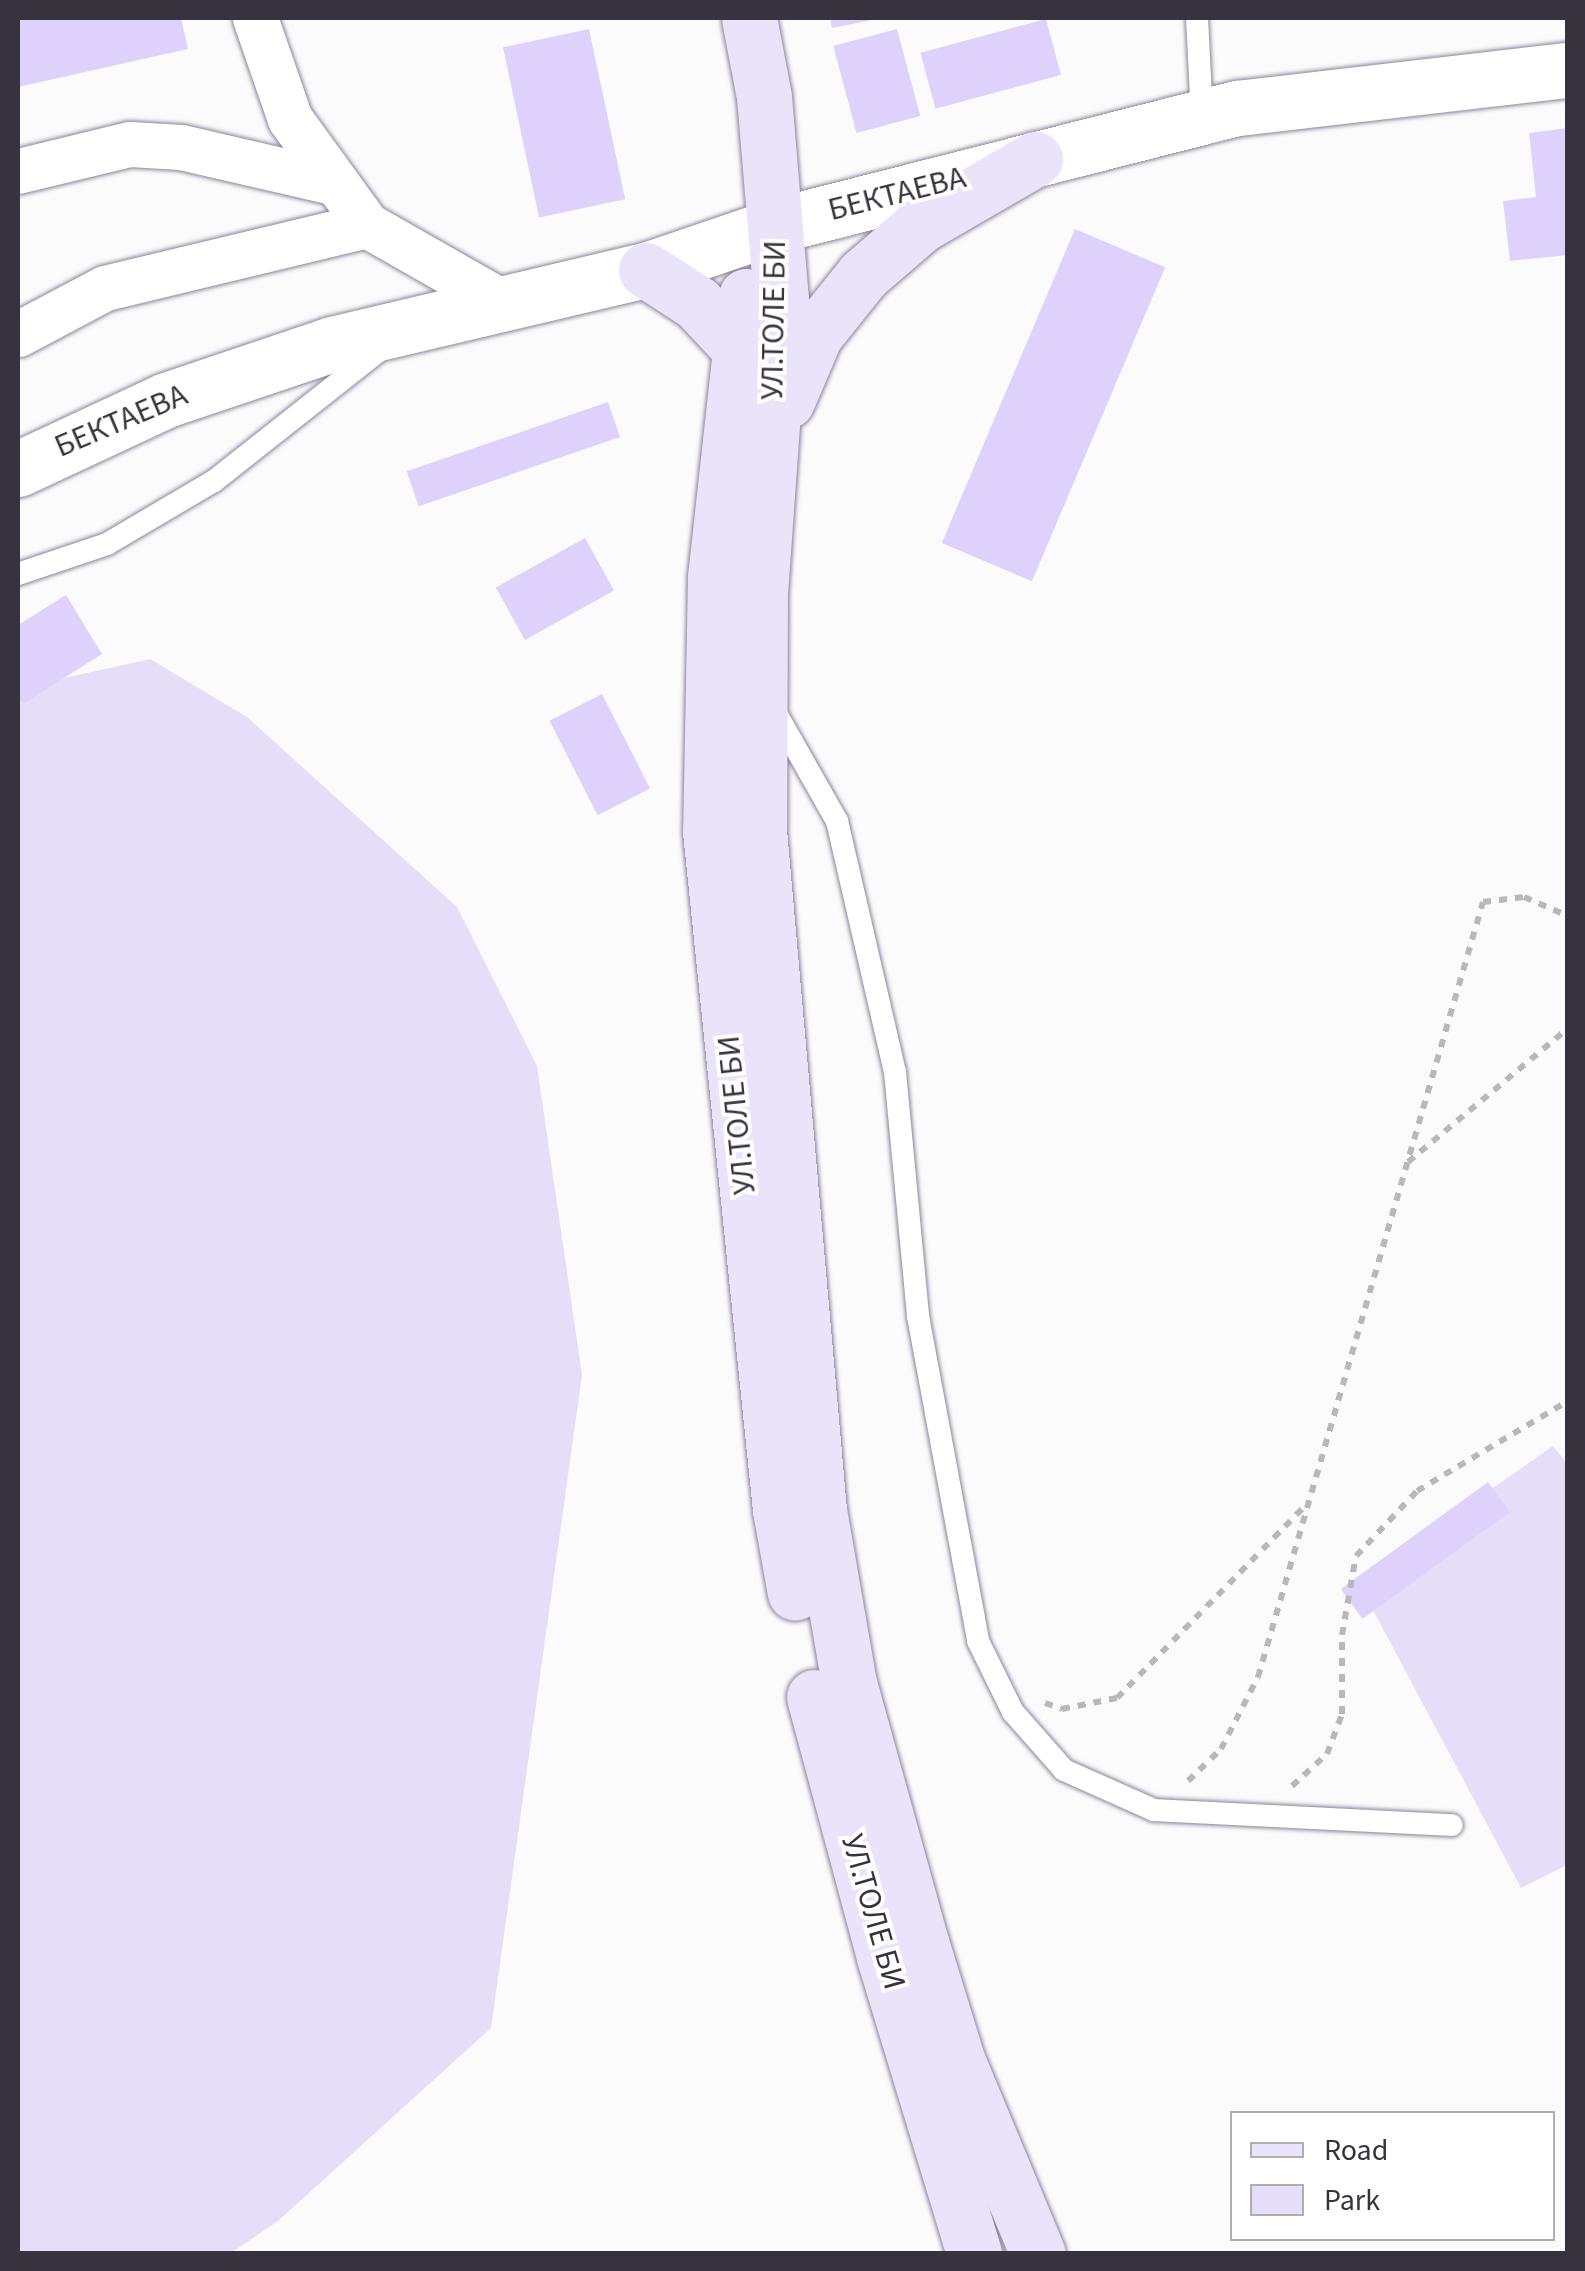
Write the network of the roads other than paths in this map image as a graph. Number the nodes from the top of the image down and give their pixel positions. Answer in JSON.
{"nodes":[{"id":1,"x":255,"y":18,"type":"edge"},
{"id":2,"x":750,"y":18,"type":"edge"},
{"id":3,"x":1197,"y":18,"type":"edge"},
{"id":4,"x":1568,"y":70,"type":"edge"},
{"id":5,"x":1202,"y":118,"type":"junction"},
{"id":6,"x":1036,"y":159,"type":"junction"},
{"id":7,"x":18,"y":171,"type":"edge"},
{"id":8,"x":333,"y":182,"type":"junction"},
{"id":9,"x":366,"y":225,"type":"junction"},
{"id":10,"x":778,"y":225,"type":"junction"},
{"id":11,"x":646,"y":270,"type":"junction"},
{"id":12,"x":508,"y":306,"type":"junction"},
{"id":13,"x":411,"y":324,"type":"junction"},
{"id":14,"x":18,"y":334,"type":"edge"},
{"id":15,"x":740,"y":349,"type":"junction"},
{"id":16,"x":771,"y":441,"type":"junction"},
{"id":17,"x":18,"y":469,"type":"edge"},
{"id":18,"x":18,"y":574,"type":"edge"},
{"id":19,"x":759,"y":683,"type":"junction"},
{"id":20,"x":1452,"y":1825,"type":"dead end"},
{"id":21,"x":974,"y":2254,"type":"edge"},
{"id":22,"x":1038,"y":2254,"type":"edge"}],
"edges":[{"from":1,"to":8,"type":"street"},
{"from":2,"to":10,"type":"main road"},
{"from":3,"to":5,"type":"lane"},
{"from":4,"to":5,"type":"street","name":"БЕКТАЕВА"},
{"from":5,"to":6,"type":"street","name":"БЕКТАЕВА"},
{"from":6,"to":10,"type":"street","name":"БЕКТАЕВА"},
{"from":6,"to":16,"type":"main road"},
{"from":7,"to":8,"type":"street"},
{"from":8,"to":9,"type":"street"},
{"from":9,"to":12,"type":"street"},
{"from":9,"to":14,"type":"street"},
{"from":10,"to":11,"type":"street","name":"БЕКТАЕВА"},
{"from":10,"to":15,"type":"main road","name":"УЛ.ТОЛЕ БИ"},
{"from":10,"to":16,"type":"main road","name":"УЛ.ТОЛЕ БИ"},
{"from":11,"to":12,"type":"street","name":"БЕКТАЕВА"},
{"from":11,"to":15,"type":"main road"},
{"from":12,"to":13,"type":"street","name":"БЕКТАЕВА"},
{"from":13,"to":17,"type":"street","name":"БЕКТАЕВА"},
{"from":13,"to":18,"type":"lane"},
{"from":15,"to":21,"type":"main road","name":"УЛ.ТОЛЕ БИ"},
{"from":16,"to":19,"type":"main road","name":"УЛ.ТОЛЕ БИ"},
{"from":19,"to":20,"type":"lane"},
{"from":19,"to":22,"type":"main road","name":"УЛ.ТОЛЕ БИ"}]}
